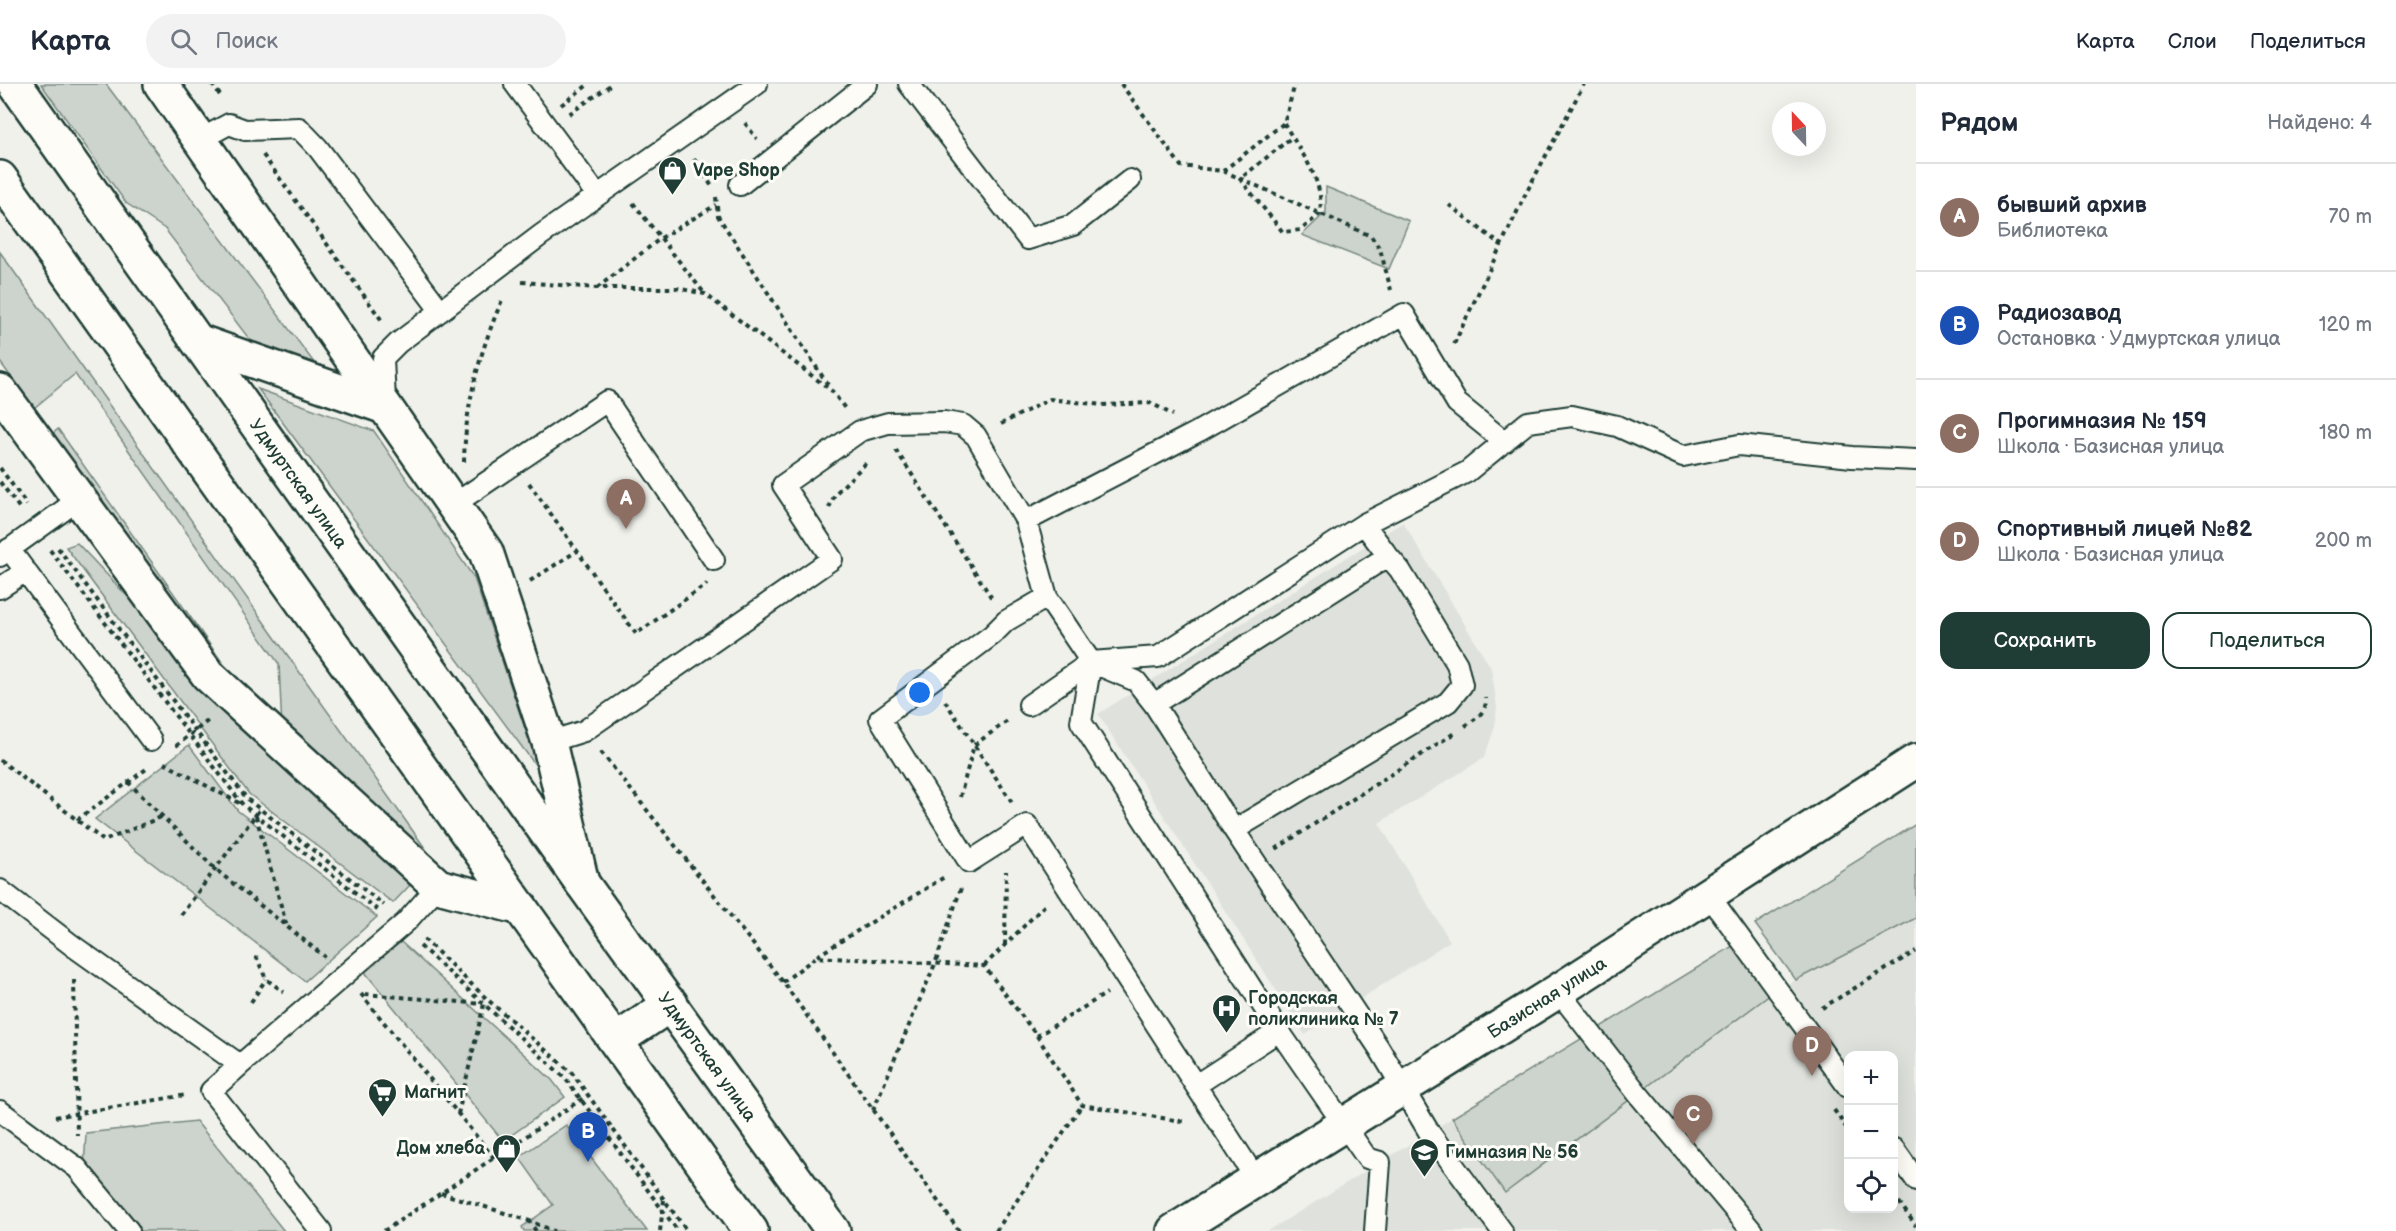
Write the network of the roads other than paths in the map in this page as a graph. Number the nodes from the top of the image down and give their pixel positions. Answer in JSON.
{"nodes":[{"id":1,"x":15,"y":84,"type":"edge"},
{"id":2,"x":161,"y":84,"type":"edge"},
{"id":3,"x":514,"y":84,"type":"edge"},
{"id":4,"x":757,"y":84,"type":"edge"},
{"id":5,"x":867,"y":84,"type":"edge"},
{"id":6,"x":909,"y":84,"type":"edge"},
{"id":7,"x":201,"y":139,"type":"junction"},
{"id":8,"x":0,"y":178,"type":"edge"},
{"id":9,"x":1130,"y":180,"type":"dead end"},
{"id":10,"x":740,"y":185,"type":"road end"},
{"id":11,"x":597,"y":195,"type":"junction"},
{"id":12,"x":440,"y":310,"type":"junction"},
{"id":13,"x":200,"y":342,"type":"junction"},
{"id":14,"x":0,"y":391,"type":"edge"},
{"id":15,"x":385,"y":407,"type":"junction"},
{"id":16,"x":1505,"y":442,"type":"junction"},
{"id":17,"x":1916,"y":460,"type":"edge"},
{"id":18,"x":78,"y":500,"type":"junction"},
{"id":19,"x":453,"y":505,"type":"junction"},
{"id":20,"x":1026,"y":522,"type":"junction"},
{"id":21,"x":1364,"y":524,"type":"junction"},
{"id":22,"x":4,"y":552,"type":"edge"},
{"id":23,"x":1388,"y":556,"type":"junction"},
{"id":24,"x":714,"y":560,"type":"road end"},
{"id":25,"x":26,"y":571,"type":"junction"},
{"id":26,"x":0,"y":588,"type":"edge"},
{"id":27,"x":1047,"y":597,"type":"junction"},
{"id":28,"x":1091,"y":662,"type":"junction"},
{"id":29,"x":1154,"y":704,"type":"junction"},
{"id":30,"x":1029,"y":705,"type":"road end"},
{"id":31,"x":151,"y":740,"type":"dead end"},
{"id":32,"x":549,"y":742,"type":"junction"},
{"id":33,"x":1916,"y":762,"type":"edge"},
{"id":34,"x":1234,"y":830,"type":"junction"},
{"id":35,"x":582,"y":883,"type":"junction"},
{"id":36,"x":438,"y":886,"type":"junction"},
{"id":37,"x":0,"y":890,"type":"edge"},
{"id":38,"x":1708,"y":894,"type":"junction"},
{"id":39,"x":521,"y":908,"type":"junction"},
{"id":40,"x":1558,"y":991,"type":"junction"},
{"id":41,"x":671,"y":1005,"type":"junction"},
{"id":42,"x":1279,"y":1031,"type":"junction"},
{"id":43,"x":617,"y":1041,"type":"junction"},
{"id":44,"x":240,"y":1065,"type":"junction"},
{"id":45,"x":1844,"y":1081,"type":"edge"},
{"id":46,"x":1196,"y":1085,"type":"junction"},
{"id":47,"x":1404,"y":1088,"type":"junction"},
{"id":48,"x":0,"y":1111,"type":"edge"},
{"id":49,"x":1343,"y":1126,"type":"junction"},
{"id":50,"x":1898,"y":1156,"type":"edge"},
{"id":51,"x":1256,"y":1179,"type":"junction"},
{"id":52,"x":1916,"y":1180,"type":"edge"},
{"id":53,"x":129,"y":1231,"type":"edge"},
{"id":54,"x":321,"y":1231,"type":"edge"},
{"id":55,"x":751,"y":1231,"type":"edge"},
{"id":56,"x":833,"y":1231,"type":"edge"},
{"id":57,"x":1174,"y":1231,"type":"edge"},
{"id":58,"x":1375,"y":1231,"type":"edge"},
{"id":59,"x":1502,"y":1231,"type":"edge"},
{"id":60,"x":1752,"y":1231,"type":"edge"}],
"edges":[{"from":1,"to":13,"type":"street","name":"Удмуртская улица"},
{"from":2,"to":7,"type":"street","name":"Удмуртская улица"},
{"from":3,"to":11,"type":"lane"},
{"from":4,"to":11,"type":"lane"},
{"from":5,"to":10,"type":"lane"},
{"from":6,"to":9,"type":"lane"},
{"from":7,"to":12,"type":"lane"},
{"from":7,"to":15,"type":"street","name":"Удмуртская улица"},
{"from":8,"to":39,"type":"street"},
{"from":11,"to":12,"type":"lane"},
{"from":12,"to":15,"type":"lane"},
{"from":13,"to":15,"type":"street"},
{"from":13,"to":35,"type":"street","name":"Удмуртская улица"},
{"from":14,"to":18,"type":"street"},
{"from":15,"to":19,"type":"street","name":"Удмуртская улица"},
{"from":16,"to":17,"type":"lane"},
{"from":16,"to":20,"type":"lane"},
{"from":16,"to":21,"type":"lane"},
{"from":18,"to":22,"type":"lane"},
{"from":18,"to":36,"type":"street"},
{"from":19,"to":24,"type":"lane"},
{"from":19,"to":32,"type":"street","name":"Удмуртская улица"},
{"from":20,"to":27,"type":"lane"},
{"from":20,"to":32,"type":"lane"},
{"from":21,"to":23,"type":"lane"},
{"from":21,"to":28,"type":"lane"},
{"from":22,"to":25,"type":"lane"},
{"from":23,"to":29,"type":"lane"},
{"from":23,"to":34,"type":"lane"},
{"from":25,"to":26,"type":"lane"},
{"from":25,"to":31,"type":"lane"},
{"from":27,"to":28,"type":"lane"},
{"from":27,"to":46,"type":"lane"},
{"from":28,"to":29,"type":"lane"},
{"from":28,"to":30,"type":"lane"},
{"from":28,"to":42,"type":"lane"},
{"from":29,"to":34,"type":"lane"},
{"from":32,"to":35,"type":"street","name":"Удмуртская улица"},
{"from":33,"to":38,"type":"street","name":"Базисная улица"},
{"from":34,"to":47,"type":"lane"},
{"from":35,"to":41,"type":"street","name":"Удмуртская улица"},
{"from":36,"to":39,"type":"street"},
{"from":36,"to":44,"type":"lane"},
{"from":37,"to":44,"type":"lane"},
{"from":38,"to":40,"type":"street","name":"Базисная улица"},
{"from":38,"to":45,"type":"lane"},
{"from":39,"to":43,"type":"street"},
{"from":40,"to":47,"type":"street","name":"Базисная улица"},
{"from":40,"to":60,"type":"lane"},
{"from":41,"to":43,"type":"street"},
{"from":41,"to":56,"type":"street","name":"Удмуртская улица"},
{"from":42,"to":46,"type":"lane"},
{"from":42,"to":49,"type":"lane"},
{"from":43,"to":55,"type":"street"},
{"from":44,"to":54,"type":"lane"},
{"from":46,"to":51,"type":"lane"},
{"from":47,"to":49,"type":"street","name":"Базисная улица"},
{"from":47,"to":59,"type":"lane"},
{"from":48,"to":53,"type":"lane"},
{"from":49,"to":51,"type":"street","name":"Базисная улица"},
{"from":49,"to":58,"type":"lane"},
{"from":50,"to":52,"type":"lane"},
{"from":51,"to":57,"type":"street","name":"Базисная улица"}]}
